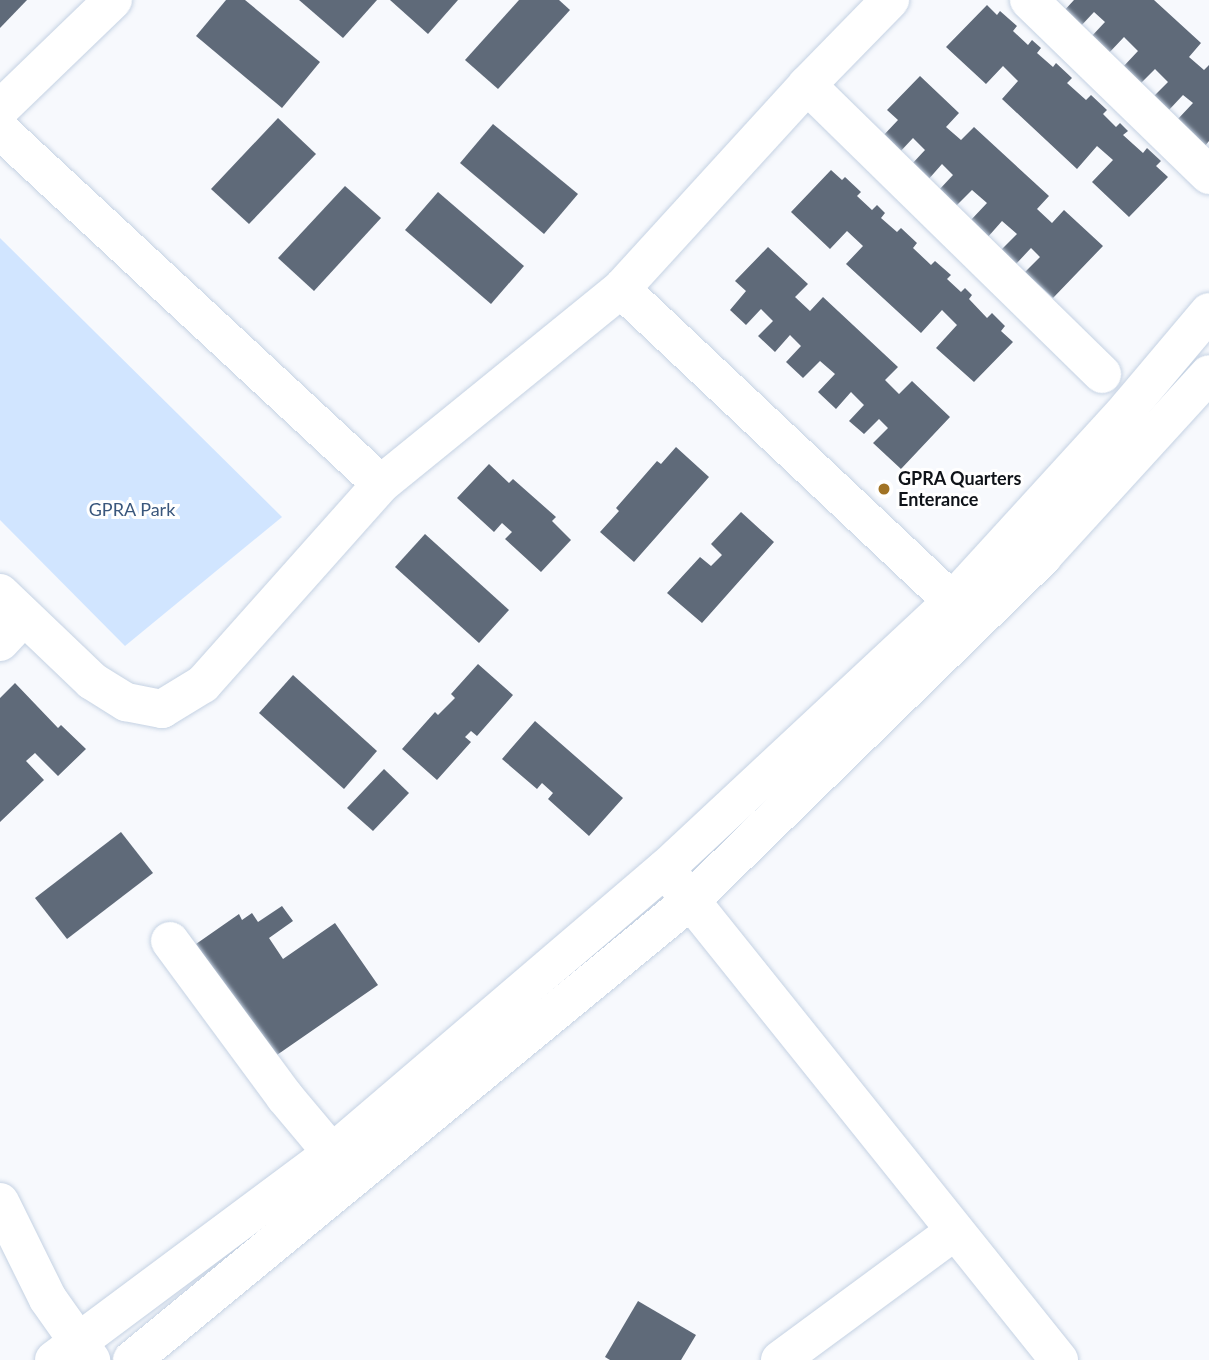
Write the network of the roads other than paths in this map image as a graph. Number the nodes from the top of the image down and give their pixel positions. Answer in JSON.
{"nodes":[{"id":1,"x":113,"y":0,"type":"edge"},
{"id":2,"x":890,"y":0,"type":"edge"},
{"id":3,"x":1030,"y":0,"type":"edge"},
{"id":4,"x":807,"y":85,"type":"junction"},
{"id":5,"x":0,"y":109,"type":"edge"},
{"id":6,"x":0,"y":130,"type":"edge"},
{"id":7,"x":1209,"y":175,"type":"edge"},
{"id":8,"x":621,"y":289,"type":"junction"},
{"id":9,"x":1209,"y":313,"type":"edge"},
{"id":10,"x":1102,"y":374,"type":"dead end"},
{"id":11,"x":1209,"y":374,"type":"edge"},
{"id":12,"x":381,"y":484,"type":"junction"},
{"id":13,"x":964,"y":611,"type":"junction"},
{"id":14,"x":8,"y":617,"type":"edge"},
{"id":15,"x":665,"y":869,"type":"junction"},
{"id":16,"x":691,"y":901,"type":"junction"},
{"id":17,"x":170,"y":940,"type":"dead end"},
{"id":18,"x":332,"y":1153,"type":"junction"},
{"id":19,"x":0,"y":1202,"type":"edge"},
{"id":20,"x":955,"y":1231,"type":"junction"},
{"id":21,"x":75,"y":1354,"type":"edge"},
{"id":22,"x":132,"y":1360,"type":"edge"},
{"id":23,"x":780,"y":1360,"type":"edge"},
{"id":24,"x":1059,"y":1360,"type":"edge"}],
"edges":[{"from":1,"to":5,"type":"street"},
{"from":2,"to":4,"type":"street"},
{"from":3,"to":7,"type":"street"},
{"from":4,"to":8,"type":"street"},
{"from":4,"to":10,"type":"street"},
{"from":6,"to":12,"type":"street"},
{"from":8,"to":12,"type":"street"},
{"from":8,"to":13,"type":"street"},
{"from":9,"to":13,"type":"street"},
{"from":11,"to":13,"type":"street"},
{"from":12,"to":14,"type":"street"},
{"from":13,"to":15,"type":"street"},
{"from":13,"to":16,"type":"street"},
{"from":15,"to":16,"type":"street"},
{"from":15,"to":18,"type":"street"},
{"from":16,"to":20,"type":"street"},
{"from":16,"to":22,"type":"street"},
{"from":17,"to":18,"type":"street"},
{"from":18,"to":21,"type":"street"},
{"from":19,"to":21,"type":"street"},
{"from":20,"to":23,"type":"street"},
{"from":20,"to":24,"type":"street"}]}
